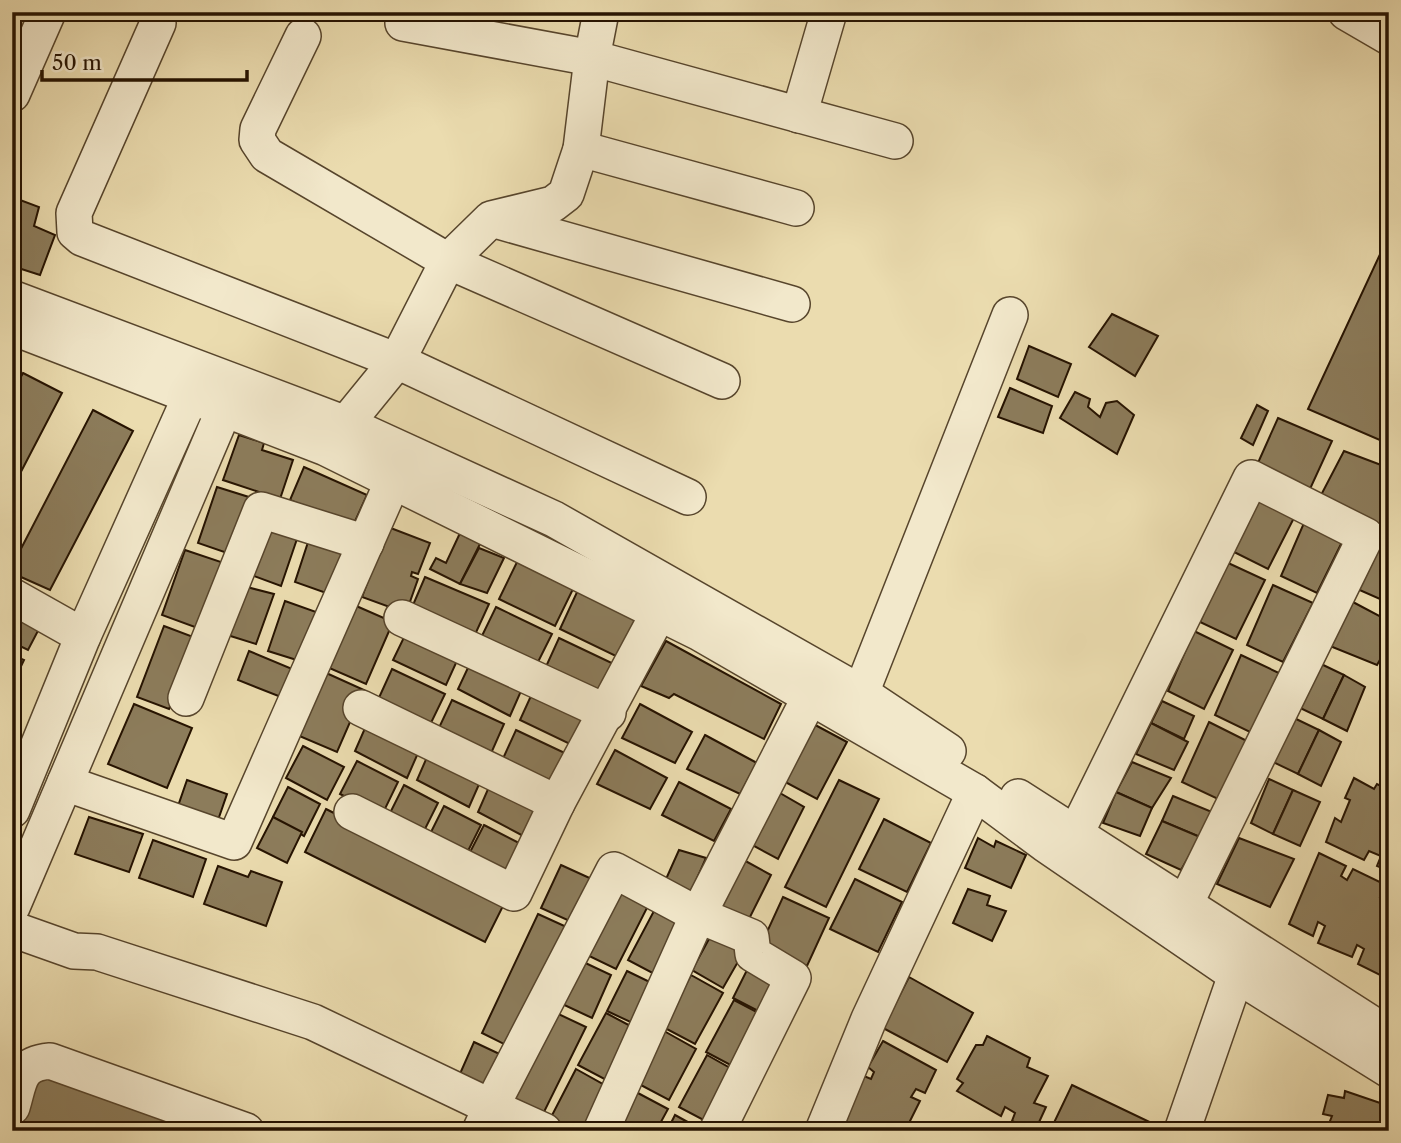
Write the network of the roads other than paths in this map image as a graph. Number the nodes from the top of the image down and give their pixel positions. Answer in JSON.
{"nodes":[{"id":1,"x":48,"y":12,"type":"edge"},
{"id":2,"x":601,"y":12,"type":"edge"},
{"id":3,"x":829,"y":12,"type":"edge"},
{"id":4,"x":1346,"y":12,"type":"edge"},
{"id":5,"x":158,"y":23,"type":"dead end"},
{"id":6,"x":403,"y":23,"type":"dead end"},
{"id":7,"x":303,"y":36,"type":"dead end"},
{"id":8,"x":1389,"y":37,"type":"edge"},
{"id":9,"x":592,"y":58,"type":"junction"},
{"id":10,"x":12,"y":94,"type":"edge"},
{"id":11,"x":799,"y":115,"type":"junction"},
{"id":12,"x":895,"y":141,"type":"dead end"},
{"id":13,"x":581,"y":149,"type":"junction"},
{"id":14,"x":796,"y":208,"type":"dead end"},
{"id":15,"x":491,"y":219,"type":"junction"},
{"id":16,"x":448,"y":261,"type":"junction"},
{"id":17,"x":792,"y":304,"type":"dead end"},
{"id":18,"x":1010,"y":315,"type":"dead end"},
{"id":19,"x":14,"y":323,"type":"edge"},
{"id":20,"x":397,"y":361,"type":"junction"},
{"id":21,"x":722,"y":381,"type":"dead end"},
{"id":22,"x":197,"y":382,"type":"junction"},
{"id":23,"x":230,"y":395,"type":"junction"},
{"id":24,"x":336,"y":436,"type":"junction"},
{"id":25,"x":400,"y":466,"type":"junction"},
{"id":26,"x":688,"y":497,"type":"dead end"},
{"id":27,"x":366,"y":543,"type":"junction"},
{"id":28,"x":12,"y":596,"type":"edge"},
{"id":29,"x":666,"y":599,"type":"junction"},
{"id":30,"x":402,"y":618,"type":"dead end"},
{"id":31,"x":83,"y":636,"type":"junction"},
{"id":32,"x":861,"y":693,"type":"junction"},
{"id":33,"x":811,"y":695,"type":"junction"},
{"id":34,"x":186,"y":698,"type":"dead end"},
{"id":35,"x":361,"y":708,"type":"dead end"},
{"id":36,"x":608,"y":713,"type":"junction"},
{"id":37,"x":65,"y":783,"type":"junction"},
{"id":38,"x":15,"y":790,"type":"edge"},
{"id":39,"x":975,"y":792,"type":"junction"},
{"id":40,"x":557,"y":803,"type":"junction"},
{"id":41,"x":352,"y":812,"type":"dead end"},
{"id":42,"x":1075,"y":835,"type":"junction"},
{"id":43,"x":1184,"y":906,"type":"junction"},
{"id":44,"x":12,"y":907,"type":"edge"},
{"id":45,"x":698,"y":915,"type":"junction"},
{"id":46,"x":12,"y":929,"type":"edge"},
{"id":47,"x":1241,"y":960,"type":"junction"},
{"id":48,"x":1389,"y":1035,"type":"edge"},
{"id":49,"x":1389,"y":1070,"type":"edge"},
{"id":50,"x":12,"y":1107,"type":"edge"},
{"id":51,"x":486,"y":1119,"type":"edge"},
{"id":52,"x":246,"y":1131,"type":"edge"},
{"id":53,"x":544,"y":1131,"type":"edge"},
{"id":54,"x":601,"y":1131,"type":"edge"},
{"id":55,"x":717,"y":1131,"type":"edge"},
{"id":56,"x":824,"y":1131,"type":"edge"},
{"id":57,"x":1182,"y":1131,"type":"edge"}],
"edges":[{"from":1,"to":10,"type":"street"},
{"from":2,"to":9,"type":"street"},
{"from":3,"to":11,"type":"street"},
{"from":4,"to":8,"type":"street"},
{"from":5,"to":20,"type":"street"},
{"from":6,"to":9,"type":"street"},
{"from":7,"to":16,"type":"street"},
{"from":9,"to":11,"type":"street"},
{"from":9,"to":13,"type":"street"},
{"from":11,"to":12,"type":"street"},
{"from":13,"to":14,"type":"street"},
{"from":13,"to":15,"type":"street"},
{"from":15,"to":16,"type":"street"},
{"from":15,"to":17,"type":"street"},
{"from":16,"to":20,"type":"street"},
{"from":16,"to":21,"type":"street"},
{"from":18,"to":32,"type":"street"},
{"from":19,"to":22,"type":"street"},
{"from":20,"to":24,"type":"street"},
{"from":20,"to":26,"type":"street"},
{"from":22,"to":23,"type":"street"},
{"from":22,"to":31,"type":"street"},
{"from":23,"to":24,"type":"street"},
{"from":23,"to":37,"type":"street"},
{"from":24,"to":25,"type":"street"},
{"from":25,"to":27,"type":"street"},
{"from":25,"to":29,"type":"street"},
{"from":27,"to":34,"type":"street"},
{"from":27,"to":37,"type":"street"},
{"from":28,"to":31,"type":"street"},
{"from":29,"to":32,"type":"street"},
{"from":29,"to":33,"type":"street"},
{"from":29,"to":36,"type":"street"},
{"from":30,"to":36,"type":"street"},
{"from":31,"to":38,"type":"street"},
{"from":32,"to":42,"type":"street"},
{"from":33,"to":39,"type":"street"},
{"from":33,"to":45,"type":"street"},
{"from":35,"to":40,"type":"street"},
{"from":36,"to":40,"type":"street"},
{"from":37,"to":44,"type":"street"},
{"from":39,"to":47,"type":"street"},
{"from":39,"to":56,"type":"street"},
{"from":40,"to":41,"type":"street"},
{"from":42,"to":43,"type":"street"},
{"from":42,"to":43,"type":"street"},
{"from":43,"to":47,"type":"street"},
{"from":45,"to":51,"type":"street"},
{"from":45,"to":54,"type":"street"},
{"from":45,"to":55,"type":"street"},
{"from":46,"to":51,"type":"street"},
{"from":47,"to":48,"type":"street"},
{"from":47,"to":49,"type":"street"},
{"from":47,"to":57,"type":"street"},
{"from":50,"to":52,"type":"street"},
{"from":51,"to":53,"type":"street"}]}
